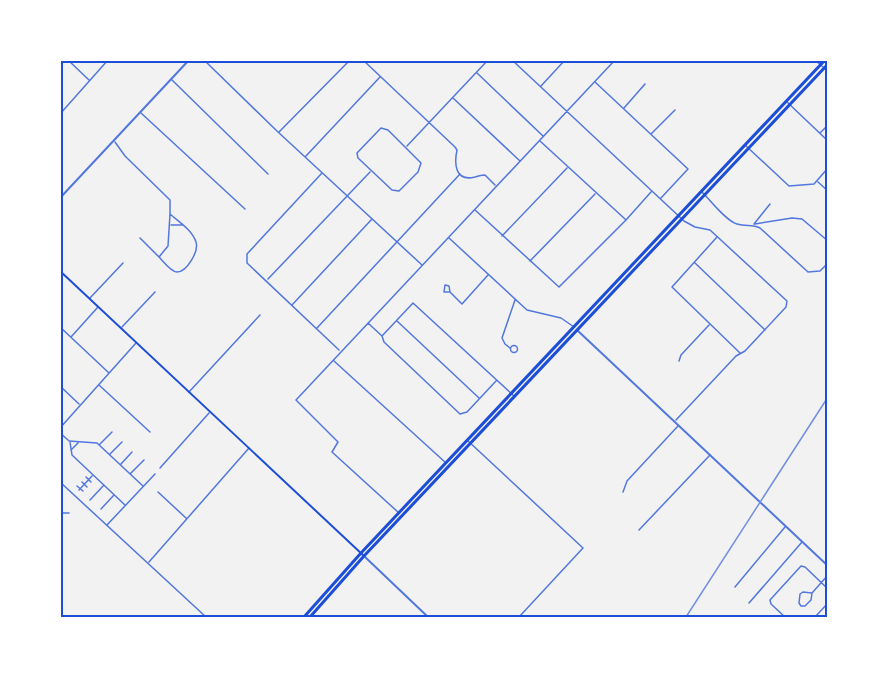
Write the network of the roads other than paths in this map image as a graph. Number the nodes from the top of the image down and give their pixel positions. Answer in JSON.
{"nodes":[{"id":1,"x":68,"y":60,"type":"edge"},
{"id":2,"x":108,"y":60,"type":"edge"},
{"id":3,"x":189,"y":60,"type":"edge"},
{"id":4,"x":204,"y":60,"type":"edge"},
{"id":5,"x":350,"y":60,"type":"edge"},
{"id":6,"x":363,"y":60,"type":"edge"},
{"id":7,"x":488,"y":60,"type":"edge"},
{"id":8,"x":512,"y":60,"type":"edge"},
{"id":9,"x":565,"y":60,"type":"edge"},
{"id":10,"x":615,"y":60,"type":"edge"},
{"id":11,"x":815,"y":60,"type":"edge"},
{"id":12,"x":827,"y":62,"type":"edge"},
{"id":13,"x":822,"y":66,"type":"junction"},
{"id":14,"x":476,"y":73,"type":"junction"},
{"id":15,"x":381,"y":77,"type":"junction"},
{"id":16,"x":90,"y":80,"type":"junction"},
{"id":17,"x":171,"y":80,"type":"junction"},
{"id":18,"x":595,"y":81,"type":"junction"},
{"id":19,"x":645,"y":84,"type":"dead end"},
{"id":20,"x":540,"y":87,"type":"junction"},
{"id":21,"x":453,"y":98,"type":"junction"},
{"id":22,"x":788,"y":103,"type":"junction"},
{"id":23,"x":623,"y":108,"type":"junction"},
{"id":24,"x":675,"y":110,"type":"dead end"},
{"id":25,"x":567,"y":111,"type":"junction"},
{"id":26,"x":141,"y":112,"type":"junction"},
{"id":27,"x":60,"y":114,"type":"edge"},
{"id":28,"x":429,"y":123,"type":"junction"},
{"id":29,"x":828,"y":125,"type":"edge"},
{"id":30,"x":278,"y":132,"type":"junction"},
{"id":31,"x":651,"y":134,"type":"junction"},
{"id":32,"x":820,"y":134,"type":"junction"},
{"id":33,"x":543,"y":136,"type":"junction"},
{"id":34,"x":114,"y":141,"type":"junction"},
{"id":35,"x":539,"y":141,"type":"junction"},
{"id":36,"x":828,"y":141,"type":"edge"},
{"id":37,"x":406,"y":147,"type":"junction"},
{"id":38,"x":747,"y":147,"type":"junction"},
{"id":39,"x":306,"y":156,"type":"junction"},
{"id":40,"x":520,"y":161,"type":"junction"},
{"id":41,"x":568,"y":167,"type":"junction"},
{"id":42,"x":828,"y":168,"type":"edge"},
{"id":43,"x":371,"y":171,"type":"junction"},
{"id":44,"x":323,"y":172,"type":"junction"},
{"id":45,"x":268,"y":174,"type":"dead end"},
{"id":46,"x":460,"y":174,"type":"junction"},
{"id":47,"x":818,"y":182,"type":"junction"},
{"id":48,"x":497,"y":186,"type":"junction"},
{"id":49,"x":652,"y":191,"type":"junction"},
{"id":50,"x":828,"y":191,"type":"edge"},
{"id":51,"x":595,"y":193,"type":"junction"},
{"id":52,"x":703,"y":194,"type":"junction"},
{"id":53,"x":347,"y":195,"type":"junction"},
{"id":54,"x":60,"y":198,"type":"edge"},
{"id":55,"x":660,"y":198,"type":"junction"},
{"id":56,"x":771,"y":204,"type":"dead end"},
{"id":57,"x":245,"y":209,"type":"dead end"},
{"id":58,"x":475,"y":210,"type":"junction"},
{"id":59,"x":170,"y":214,"type":"junction"},
{"id":60,"x":680,"y":218,"type":"junction"},
{"id":61,"x":372,"y":219,"type":"junction"},
{"id":62,"x":626,"y":220,"type":"junction"},
{"id":63,"x":754,"y":224,"type":"junction"},
{"id":64,"x":170,"y":225,"type":"junction"},
{"id":65,"x":183,"y":225,"type":"junction"},
{"id":66,"x":502,"y":236,"type":"junction"},
{"id":67,"x":449,"y":237,"type":"junction"},
{"id":68,"x":718,"y":237,"type":"junction"},
{"id":69,"x":140,"y":238,"type":"dead end"},
{"id":70,"x":828,"y":241,"type":"edge"},
{"id":71,"x":397,"y":242,"type":"junction"},
{"id":72,"x":159,"y":257,"type":"junction"},
{"id":73,"x":530,"y":261,"type":"junction"},
{"id":74,"x":694,"y":262,"type":"junction"},
{"id":75,"x":828,"y":262,"type":"edge"},
{"id":76,"x":123,"y":263,"type":"dead end"},
{"id":77,"x":422,"y":266,"type":"junction"},
{"id":78,"x":60,"y":271,"type":"edge"},
{"id":79,"x":489,"y":275,"type":"junction"},
{"id":80,"x":267,"y":280,"type":"junction"},
{"id":81,"x":155,"y":292,"type":"dead end"},
{"id":82,"x":450,"y":292,"type":"dead end"},
{"id":83,"x":90,"y":298,"type":"junction"},
{"id":84,"x":515,"y":300,"type":"junction"},
{"id":85,"x":292,"y":305,"type":"junction"},
{"id":86,"x":99,"y":306,"type":"junction"},
{"id":87,"x":260,"y":315,"type":"dead end"},
{"id":88,"x":396,"y":321,"type":"junction"},
{"id":89,"x":368,"y":323,"type":"junction"},
{"id":90,"x":709,"y":324,"type":"junction"},
{"id":91,"x":60,"y":327,"type":"edge"},
{"id":92,"x":121,"y":328,"type":"junction"},
{"id":93,"x":316,"y":328,"type":"junction"},
{"id":94,"x":575,"y":329,"type":"junction"},
{"id":95,"x":765,"y":330,"type":"junction"},
{"id":96,"x":382,"y":336,"type":"junction"},
{"id":97,"x":71,"y":337,"type":"junction"},
{"id":98,"x":137,"y":343,"type":"junction"},
{"id":99,"x":510,"y":348,"type":"dead end"},
{"id":100,"x":341,"y":351,"type":"junction"},
{"id":101,"x":740,"y":353,"type":"junction"},
{"id":102,"x":333,"y":361,"type":"junction"},
{"id":103,"x":679,"y":361,"type":"dead end"},
{"id":104,"x":109,"y":373,"type":"junction"},
{"id":105,"x":496,"y":381,"type":"junction"},
{"id":106,"x":99,"y":385,"type":"junction"},
{"id":107,"x":60,"y":386,"type":"edge"},
{"id":108,"x":189,"y":392,"type":"junction"},
{"id":109,"x":513,"y":395,"type":"junction"},
{"id":110,"x":480,"y":399,"type":"junction"},
{"id":111,"x":80,"y":405,"type":"junction"},
{"id":112,"x":210,"y":412,"type":"junction"},
{"id":113,"x":674,"y":422,"type":"junction"},
{"id":114,"x":678,"y":426,"type":"junction"},
{"id":115,"x":60,"y":428,"type":"edge"},
{"id":116,"x":112,"y":432,"type":"dead end"},
{"id":117,"x":150,"y":432,"type":"dead end"},
{"id":118,"x":60,"y":433,"type":"edge"},
{"id":119,"x":69,"y":441,"type":"junction"},
{"id":120,"x":78,"y":442,"type":"junction"},
{"id":121,"x":122,"y":442,"type":"dead end"},
{"id":122,"x":469,"y":442,"type":"junction"},
{"id":123,"x":100,"y":445,"type":"junction"},
{"id":124,"x":249,"y":448,"type":"junction"},
{"id":125,"x":70,"y":451,"type":"junction"},
{"id":126,"x":132,"y":452,"type":"dead end"},
{"id":127,"x":710,"y":454,"type":"junction"},
{"id":128,"x":110,"y":455,"type":"junction"},
{"id":129,"x":144,"y":460,"type":"dead end"},
{"id":130,"x":120,"y":465,"type":"junction"},
{"id":131,"x":448,"y":465,"type":"junction"},
{"id":132,"x":160,"y":468,"type":"dead end"},
{"id":133,"x":130,"y":474,"type":"junction"},
{"id":134,"x":155,"y":474,"type":"dead end"},
{"id":135,"x":93,"y":475,"type":"junction"},
{"id":136,"x":86,"y":477,"type":"dead end"},
{"id":137,"x":90,"y":481,"type":"junction"},
{"id":138,"x":60,"y":482,"type":"edge"},
{"id":139,"x":82,"y":482,"type":"dead end"},
{"id":140,"x":104,"y":485,"type":"junction"},
{"id":141,"x":77,"y":486,"type":"dead end"},
{"id":142,"x":86,"y":486,"type":"junction"},
{"id":143,"x":143,"y":486,"type":"junction"},
{"id":144,"x":80,"y":489,"type":"junction"},
{"id":145,"x":83,"y":491,"type":"dead end"},
{"id":146,"x":158,"y":492,"type":"dead end"},
{"id":147,"x":623,"y":492,"type":"dead end"},
{"id":148,"x":114,"y":495,"type":"junction"},
{"id":149,"x":90,"y":500,"type":"dead end"},
{"id":150,"x":125,"y":505,"type":"junction"},
{"id":151,"x":101,"y":509,"type":"dead end"},
{"id":152,"x":60,"y":513,"type":"edge"},
{"id":153,"x":69,"y":513,"type":"dead end"},
{"id":154,"x":400,"y":515,"type":"junction"},
{"id":155,"x":187,"y":519,"type":"junction"},
{"id":156,"x":106,"y":525,"type":"junction"},
{"id":157,"x":786,"y":527,"type":"junction"},
{"id":158,"x":639,"y":531,"type":"dead end"},
{"id":159,"x":802,"y":542,"type":"junction"},
{"id":160,"x":363,"y":554,"type":"junction"},
{"id":161,"x":148,"y":563,"type":"junction"},
{"id":162,"x":828,"y":566,"type":"edge"},
{"id":163,"x":828,"y":575,"type":"edge"},
{"id":164,"x":821,"y":582,"type":"junction"},
{"id":165,"x":735,"y":587,"type":"dead end"},
{"id":166,"x":828,"y":589,"type":"edge"},
{"id":167,"x":812,"y":593,"type":"junction"},
{"id":168,"x":320,"y":603,"type":"junction"},
{"id":169,"x":749,"y":603,"type":"dead end"},
{"id":170,"x":828,"y":603,"type":"edge"},
{"id":171,"x":206,"y":617,"type":"edge"},
{"id":172,"x":304,"y":617,"type":"edge"},
{"id":173,"x":310,"y":617,"type":"edge"},
{"id":174,"x":428,"y":617,"type":"edge"},
{"id":175,"x":519,"y":617,"type":"edge"},
{"id":176,"x":785,"y":617,"type":"edge"},
{"id":177,"x":815,"y":617,"type":"edge"}],
"edges":[{"from":1,"to":16,"type":"street"},
{"from":2,"to":16,"type":"street"},
{"from":3,"to":17,"type":"street"},
{"from":4,"to":30,"type":"street"},
{"from":5,"to":30,"type":"street"},
{"from":6,"to":15,"type":"street"},
{"from":7,"to":14,"type":"street"},
{"from":8,"to":20,"type":"street"},
{"from":9,"to":20,"type":"street"},
{"from":10,"to":18,"type":"street"},
{"from":11,"to":13,"type":"street"},
{"from":12,"to":13,"type":"main road"},
{"from":13,"to":22,"type":"main road"},
{"from":14,"to":21,"type":"street"},
{"from":14,"to":33,"type":"street"},
{"from":15,"to":28,"type":"street"},
{"from":15,"to":39,"type":"street"},
{"from":16,"to":27,"type":"street"},
{"from":17,"to":26,"type":"street"},
{"from":17,"to":45,"type":"street"},
{"from":18,"to":23,"type":"street"},
{"from":18,"to":25,"type":"street"},
{"from":19,"to":23,"type":"street"},
{"from":20,"to":25,"type":"street"},
{"from":21,"to":28,"type":"street"},
{"from":21,"to":40,"type":"street"},
{"from":22,"to":32,"type":"street"},
{"from":22,"to":38,"type":"main road"},
{"from":23,"to":31,"type":"street"},
{"from":24,"to":31,"type":"street"},
{"from":25,"to":33,"type":"street"},
{"from":25,"to":49,"type":"street"},
{"from":26,"to":34,"type":"street"},
{"from":26,"to":57,"type":"street"},
{"from":28,"to":37,"type":"street"},
{"from":28,"to":46,"type":"street"},
{"from":29,"to":32,"type":"street"},
{"from":30,"to":39,"type":"street"},
{"from":31,"to":55,"type":"street"},
{"from":32,"to":36,"type":"street"},
{"from":33,"to":35,"type":"street"},
{"from":34,"to":54,"type":"street"},
{"from":34,"to":59,"type":"street"},
{"from":35,"to":40,"type":"street"},
{"from":35,"to":41,"type":"street"},
{"from":37,"to":43,"type":"street"},
{"from":37,"to":43,"type":"street"},
{"from":38,"to":47,"type":"street"},
{"from":38,"to":52,"type":"main road"},
{"from":39,"to":44,"type":"street"},
{"from":40,"to":48,"type":"street"},
{"from":41,"to":51,"type":"street"},
{"from":41,"to":66,"type":"street"},
{"from":42,"to":47,"type":"street"},
{"from":43,"to":53,"type":"street"},
{"from":44,"to":53,"type":"street"},
{"from":44,"to":80,"type":"street"},
{"from":46,"to":48,"type":"street"},
{"from":46,"to":71,"type":"street"},
{"from":47,"to":50,"type":"street"},
{"from":48,"to":58,"type":"street"},
{"from":49,"to":55,"type":"street"},
{"from":49,"to":62,"type":"street"},
{"from":51,"to":62,"type":"street"},
{"from":51,"to":73,"type":"street"},
{"from":52,"to":60,"type":"main road"},
{"from":52,"to":63,"type":"street"},
{"from":53,"to":61,"type":"street"},
{"from":53,"to":80,"type":"street"},
{"from":55,"to":60,"type":"street"},
{"from":56,"to":63,"type":"street"},
{"from":58,"to":66,"type":"street"},
{"from":58,"to":67,"type":"street"},
{"from":59,"to":64,"type":"street"},
{"from":59,"to":65,"type":"street"},
{"from":60,"to":68,"type":"street"},
{"from":60,"to":94,"type":"main road"},
{"from":61,"to":71,"type":"street"},
{"from":61,"to":85,"type":"street"},
{"from":62,"to":73,"type":"street"},
{"from":63,"to":70,"type":"street"},
{"from":63,"to":75,"type":"street"},
{"from":64,"to":65,"type":"street"},
{"from":64,"to":72,"type":"street"},
{"from":65,"to":72,"type":"street"},
{"from":66,"to":73,"type":"street"},
{"from":67,"to":77,"type":"street"},
{"from":67,"to":79,"type":"street"},
{"from":68,"to":74,"type":"street"},
{"from":68,"to":95,"type":"street"},
{"from":69,"to":72,"type":"street"},
{"from":71,"to":77,"type":"street"},
{"from":71,"to":93,"type":"street"},
{"from":74,"to":90,"type":"street"},
{"from":74,"to":95,"type":"street"},
{"from":76,"to":83,"type":"street"},
{"from":77,"to":89,"type":"street"},
{"from":78,"to":83,"type":"main road"},
{"from":79,"to":82,"type":"street"},
{"from":79,"to":84,"type":"street"},
{"from":80,"to":85,"type":"street"},
{"from":81,"to":92,"type":"street"},
{"from":83,"to":86,"type":"main road"},
{"from":84,"to":94,"type":"street"},
{"from":84,"to":99,"type":"street"},
{"from":85,"to":93,"type":"street"},
{"from":86,"to":92,"type":"main road"},
{"from":86,"to":97,"type":"street"},
{"from":87,"to":108,"type":"street"},
{"from":88,"to":96,"type":"street"},
{"from":88,"to":105,"type":"street"},
{"from":88,"to":110,"type":"street"},
{"from":89,"to":96,"type":"street"},
{"from":89,"to":100,"type":"street"},
{"from":90,"to":101,"type":"street"},
{"from":90,"to":103,"type":"street"},
{"from":91,"to":97,"type":"street"},
{"from":92,"to":98,"type":"main road"},
{"from":93,"to":100,"type":"street"},
{"from":94,"to":109,"type":"main road"},
{"from":94,"to":113,"type":"street"},
{"from":95,"to":101,"type":"street"},
{"from":96,"to":110,"type":"street"},
{"from":97,"to":104,"type":"street"},
{"from":98,"to":104,"type":"street"},
{"from":98,"to":108,"type":"main road"},
{"from":100,"to":102,"type":"street"},
{"from":101,"to":113,"type":"street"},
{"from":102,"to":131,"type":"street"},
{"from":102,"to":154,"type":"street"},
{"from":104,"to":106,"type":"street"},
{"from":105,"to":109,"type":"street"},
{"from":105,"to":110,"type":"street"},
{"from":106,"to":111,"type":"street"},
{"from":106,"to":117,"type":"street"},
{"from":107,"to":111,"type":"street"},
{"from":108,"to":112,"type":"main road"},
{"from":109,"to":122,"type":"main road"},
{"from":111,"to":115,"type":"street"},
{"from":112,"to":124,"type":"main road"},
{"from":112,"to":132,"type":"street"},
{"from":113,"to":114,"type":"street"},
{"from":114,"to":127,"type":"street"},
{"from":114,"to":147,"type":"street"},
{"from":116,"to":123,"type":"street"},
{"from":118,"to":119,"type":"street"},
{"from":119,"to":120,"type":"street"},
{"from":119,"to":125,"type":"street"},
{"from":120,"to":123,"type":"street"},
{"from":120,"to":125,"type":"street"},
{"from":121,"to":128,"type":"street"},
{"from":122,"to":131,"type":"main road"},
{"from":122,"to":175,"type":"street"},
{"from":123,"to":128,"type":"street"},
{"from":124,"to":155,"type":"street"},
{"from":124,"to":160,"type":"main road"},
{"from":125,"to":135,"type":"street"},
{"from":126,"to":130,"type":"street"},
{"from":127,"to":157,"type":"street"},
{"from":127,"to":158,"type":"street"},
{"from":128,"to":130,"type":"street"},
{"from":129,"to":133,"type":"street"},
{"from":130,"to":133,"type":"street"},
{"from":131,"to":154,"type":"main road"},
{"from":133,"to":143,"type":"street"},
{"from":134,"to":143,"type":"street"},
{"from":135,"to":137,"type":"street"},
{"from":135,"to":140,"type":"street"},
{"from":136,"to":137,"type":"street"},
{"from":137,"to":142,"type":"street"},
{"from":138,"to":156,"type":"street"},
{"from":139,"to":142,"type":"street"},
{"from":140,"to":148,"type":"street"},
{"from":140,"to":149,"type":"street"},
{"from":141,"to":144,"type":"street"},
{"from":142,"to":144,"type":"street"},
{"from":143,"to":150,"type":"street"},
{"from":144,"to":145,"type":"street"},
{"from":146,"to":155,"type":"street"},
{"from":148,"to":150,"type":"street"},
{"from":148,"to":151,"type":"street"},
{"from":150,"to":156,"type":"street"},
{"from":152,"to":153,"type":"street"},
{"from":154,"to":160,"type":"main road"},
{"from":155,"to":161,"type":"street"},
{"from":156,"to":161,"type":"street"},
{"from":157,"to":159,"type":"street"},
{"from":157,"to":165,"type":"street"},
{"from":159,"to":162,"type":"street"},
{"from":159,"to":169,"type":"street"},
{"from":160,"to":168,"type":"main road"},
{"from":160,"to":174,"type":"street"},
{"from":161,"to":171,"type":"street"},
{"from":163,"to":164,"type":"street"},
{"from":164,"to":166,"type":"street"},
{"from":164,"to":167,"type":"street"},
{"from":164,"to":176,"type":"street"},
{"from":167,"to":167,"type":"street"},
{"from":168,"to":172,"type":"main road"},
{"from":168,"to":173,"type":"main road"},
{"from":170,"to":177,"type":"street"}]}
